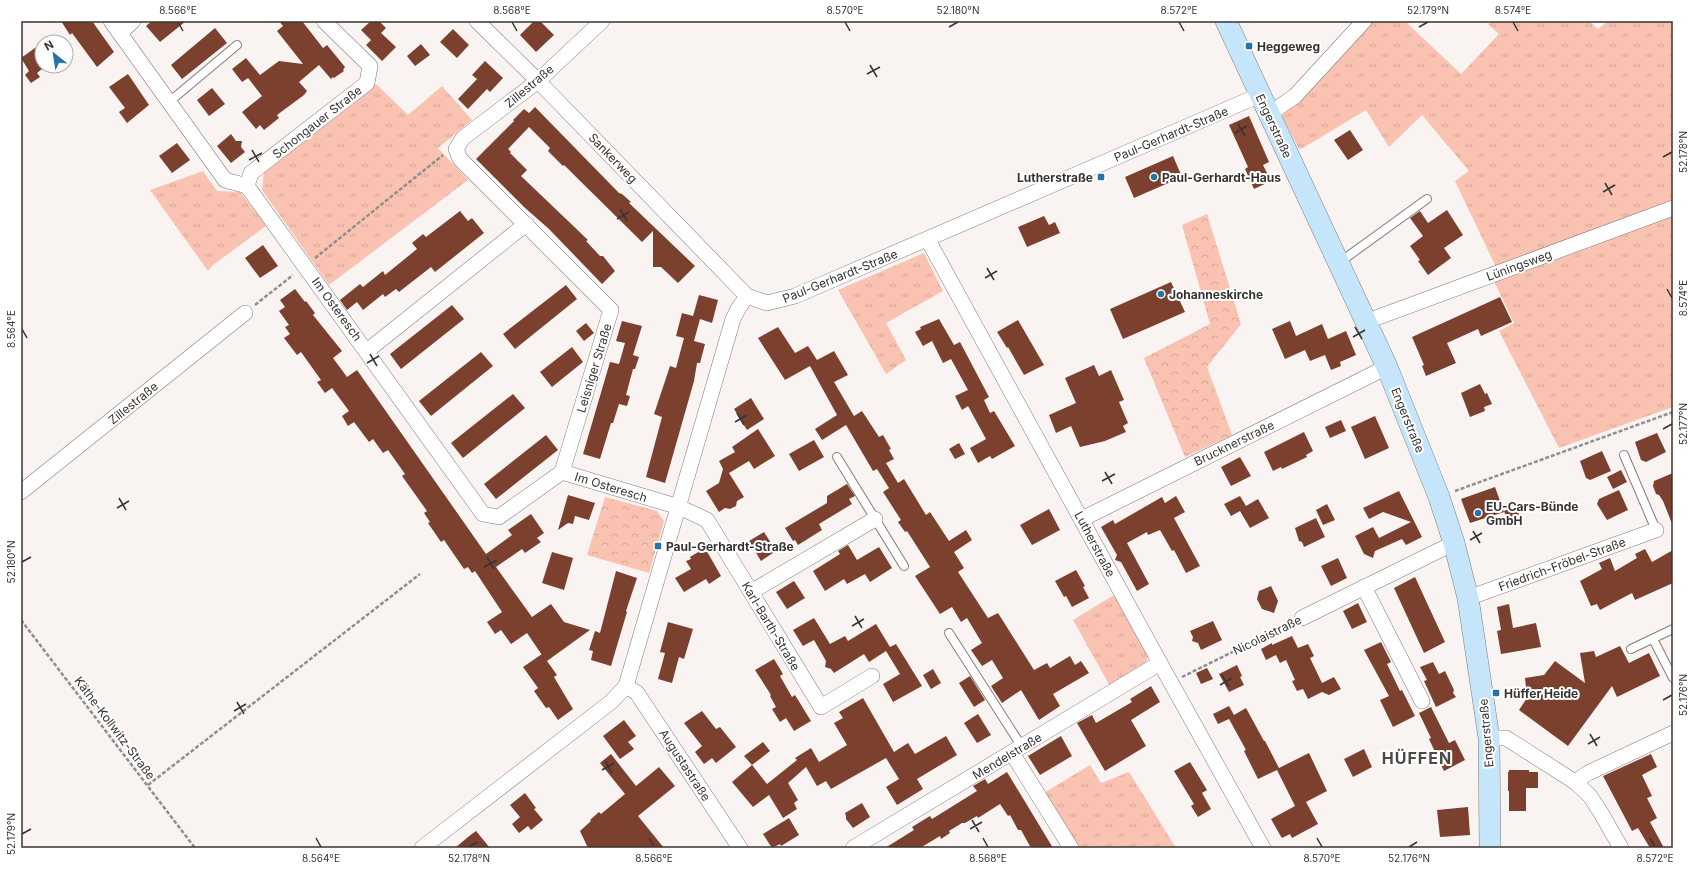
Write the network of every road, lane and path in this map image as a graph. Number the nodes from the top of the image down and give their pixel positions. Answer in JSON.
{"nodes":[{"id":1,"x":133,"y":21,"type":"edge"},
{"id":2,"x":324,"y":21,"type":"edge"},
{"id":3,"x":477,"y":21,"type":"edge"},
{"id":4,"x":602,"y":21,"type":"edge"},
{"id":5,"x":1226,"y":21,"type":"edge"},
{"id":6,"x":1364,"y":21,"type":"edge"},
{"id":7,"x":115,"y":27,"type":"edge"},
{"id":8,"x":237,"y":45,"type":"dead end"},
{"id":9,"x":538,"y":81,"type":"junction"},
{"id":10,"x":1260,"y":95,"type":"junction"},
{"id":11,"x":169,"y":102,"type":"junction"},
{"id":12,"x":1269,"y":114,"type":"junction"},
{"id":13,"x":456,"y":149,"type":"junction"},
{"id":14,"x":247,"y":186,"type":"junction"},
{"id":15,"x":1426,"y":199,"type":"dead end"},
{"id":16,"x":1673,"y":208,"type":"edge"},
{"id":17,"x":526,"y":224,"type":"junction"},
{"id":18,"x":928,"y":240,"type":"junction"},
{"id":19,"x":1338,"y":263,"type":"junction"},
{"id":20,"x":306,"y":266,"type":"junction"},
{"id":21,"x":748,"y":296,"type":"junction"},
{"id":22,"x":245,"y":313,"type":"joint"},
{"id":23,"x":1366,"y":322,"type":"junction"},
{"id":24,"x":367,"y":351,"type":"junction"},
{"id":25,"x":1387,"y":367,"type":"junction"},
{"id":26,"x":1673,"y":412,"type":"edge"},
{"id":27,"x":1624,"y":455,"type":"dead end"},
{"id":28,"x":837,"y":457,"type":"dead end"},
{"id":29,"x":562,"y":472,"type":"junction"},
{"id":30,"x":21,"y":492,"type":"edge"},
{"id":31,"x":1439,"y":497,"type":"junction"},
{"id":32,"x":679,"y":507,"type":"junction"},
{"id":33,"x":1082,"y":518,"type":"junction"},
{"id":34,"x":876,"y":519,"type":"junction"},
{"id":35,"x":1656,"y":530,"type":"joint"},
{"id":36,"x":1454,"y":543,"type":"junction"},
{"id":37,"x":904,"y":566,"type":"dead end"},
{"id":38,"x":420,"y":574,"type":"dead end"},
{"id":39,"x":1364,"y":587,"type":"junction"},
{"id":40,"x":751,"y":592,"type":"junction"},
{"id":41,"x":1468,"y":598,"type":"junction"},
{"id":42,"x":1302,"y":618,"type":"joint"},
{"id":43,"x":21,"y":620,"type":"edge"},
{"id":44,"x":1673,"y":629,"type":"edge"},
{"id":45,"x":949,"y":633,"type":"dead end"},
{"id":46,"x":1653,"y":639,"type":"junction"},
{"id":47,"x":1631,"y":649,"type":"dead end"},
{"id":48,"x":1160,"y":663,"type":"junction"},
{"id":49,"x":872,"y":676,"type":"dead end"},
{"id":50,"x":1673,"y":678,"type":"edge"},
{"id":51,"x":1170,"y":683,"type":"junction"},
{"id":52,"x":626,"y":686,"type":"junction"},
{"id":53,"x":1422,"y":701,"type":"dead end"},
{"id":54,"x":1673,"y":733,"type":"edge"},
{"id":55,"x":1489,"y":738,"type":"junction"},
{"id":56,"x":1017,"y":750,"type":"junction"},
{"id":57,"x":1575,"y":782,"type":"junction"},
{"id":58,"x":148,"y":785,"type":"junction"},
{"id":59,"x":736,"y":847,"type":"edge"},
{"id":60,"x":195,"y":848,"type":"edge"},
{"id":61,"x":422,"y":848,"type":"edge"},
{"id":62,"x":853,"y":848,"type":"edge"},
{"id":63,"x":1071,"y":848,"type":"edge"},
{"id":64,"x":1263,"y":848,"type":"edge"},
{"id":65,"x":1490,"y":848,"type":"edge"},
{"id":66,"x":1621,"y":848,"type":"edge"}],
"edges":[{"from":1,"to":7,"type":"street"},
{"from":2,"to":14,"type":"street","name":"Schongauer Straße"},
{"from":3,"to":9,"type":"street","name":"Sankerweg"},
{"from":4,"to":9,"type":"street","name":"Zillestraße"},
{"from":5,"to":10,"type":"main road","name":"Engerstraße"},
{"from":6,"to":12,"type":"street"},
{"from":7,"to":11,"type":"street"},
{"from":8,"to":11,"type":"lane"},
{"from":9,"to":13,"type":"street","name":"Zillestraße"},
{"from":9,"to":21,"type":"street","name":"Sankerweg"},
{"from":10,"to":12,"type":"main road","name":"Engerstraße"},
{"from":10,"to":18,"type":"street","name":"Paul-Gerhardt-Straße"},
{"from":11,"to":14,"type":"street"},
{"from":12,"to":19,"type":"main road","name":"Engerstraße"},
{"from":13,"to":17,"type":"street","name":"Leisniger Straße"},
{"from":13,"to":20,"type":"path"},
{"from":14,"to":20,"type":"street","name":"Im Osteresch"},
{"from":15,"to":19,"type":"lane"},
{"from":16,"to":23,"type":"street","name":"Lüningsweg"},
{"from":17,"to":24,"type":"street"},
{"from":17,"to":29,"type":"street","name":"Leisniger Straße"},
{"from":18,"to":21,"type":"street","name":"Paul-Gerhardt-Straße"},
{"from":18,"to":33,"type":"street","name":"Lutherstraße"},
{"from":19,"to":23,"type":"main road","name":"Engerstraße"},
{"from":20,"to":22,"type":"path"},
{"from":20,"to":24,"type":"street","name":"Im Osteresch"},
{"from":21,"to":32,"type":"street"},
{"from":22,"to":30,"type":"street","name":"Zillestraße"},
{"from":23,"to":25,"type":"main road","name":"Engerstraße"},
{"from":24,"to":29,"type":"street","name":"Im Osteresch"},
{"from":25,"to":31,"type":"main road","name":"Engerstraße"},
{"from":25,"to":33,"type":"street","name":"Brucknerstraße"},
{"from":26,"to":31,"type":"path"},
{"from":27,"to":35,"type":"lane"},
{"from":28,"to":34,"type":"lane"},
{"from":29,"to":32,"type":"street","name":"Im Osteresch"},
{"from":31,"to":36,"type":"main road","name":"Engerstraße"},
{"from":32,"to":40,"type":"street","name":"Karl-Barth-Straße"},
{"from":32,"to":52,"type":"street"},
{"from":33,"to":48,"type":"street","name":"Lutherstraße"},
{"from":34,"to":37,"type":"lane"},
{"from":34,"to":40,"type":"street"},
{"from":35,"to":41,"type":"street","name":"Friedrich-Fröbel-Straße"},
{"from":36,"to":39,"type":"street","name":"Nicolaistraße"},
{"from":36,"to":41,"type":"main road","name":"Engerstraße"},
{"from":38,"to":58,"type":"path"},
{"from":39,"to":42,"type":"street","name":"Nicolaistraße"},
{"from":39,"to":53,"type":"street"},
{"from":40,"to":49,"type":"street","name":"Karl-Barth-Straße"},
{"from":41,"to":55,"type":"main road","name":"Engerstraße"},
{"from":42,"to":51,"type":"path","name":"Nicolaistraße"},
{"from":43,"to":58,"type":"path","name":"Käthe-Kollwitz-Straße"},
{"from":44,"to":46,"type":"lane"},
{"from":45,"to":56,"type":"lane"},
{"from":46,"to":47,"type":"lane"},
{"from":46,"to":50,"type":"lane"},
{"from":48,"to":51,"type":"street","name":"Lutherstraße"},
{"from":48,"to":56,"type":"street","name":"Mendelstraße"},
{"from":51,"to":64,"type":"street","name":"Lutherstraße"},
{"from":52,"to":59,"type":"street","name":"Augustastraße"},
{"from":52,"to":61,"type":"street"},
{"from":54,"to":57,"type":"street"},
{"from":55,"to":57,"type":"street"},
{"from":55,"to":65,"type":"main road","name":"Engerstraße"},
{"from":56,"to":62,"type":"street","name":"Mendelstraße"},
{"from":56,"to":63,"type":"street"},
{"from":57,"to":66,"type":"street"},
{"from":58,"to":60,"type":"path","name":"Käthe-Kollwitz-Straße"}]}
